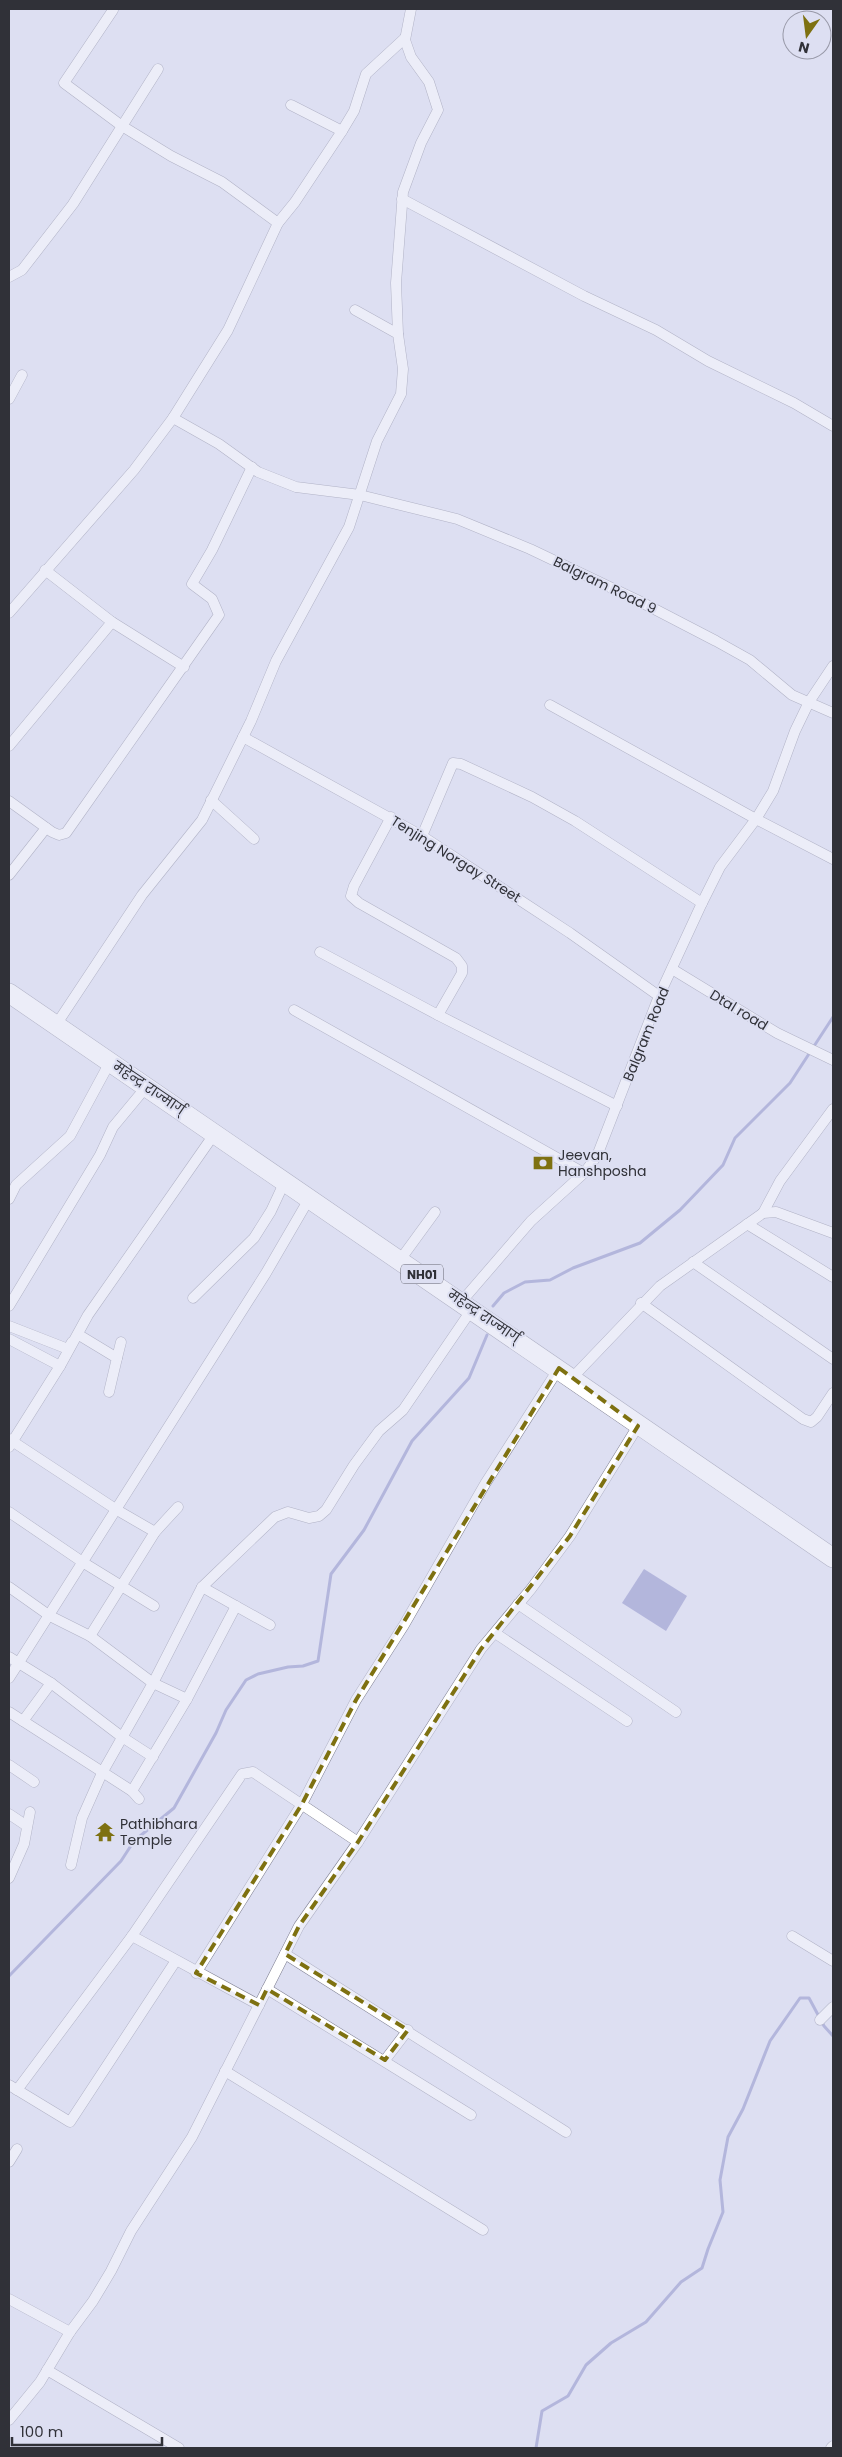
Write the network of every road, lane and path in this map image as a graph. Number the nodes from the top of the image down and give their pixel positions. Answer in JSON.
{"nodes":[{"id":1,"x":411,"y":9,"type":"edge"},
{"id":2,"x":113,"y":10,"type":"edge"},
{"id":3,"x":405,"y":38,"type":"junction"},
{"id":4,"x":158,"y":70,"type":"dead end"},
{"id":5,"x":291,"y":105,"type":"dead end"},
{"id":6,"x":122,"y":126,"type":"junction"},
{"id":7,"x":342,"y":131,"type":"junction"},
{"id":8,"x":402,"y":199,"type":"junction"},
{"id":9,"x":278,"y":223,"type":"junction"},
{"id":10,"x":9,"y":277,"type":"edge"},
{"id":11,"x":355,"y":310,"type":"dead end"},
{"id":12,"x":398,"y":334,"type":"junction"},
{"id":13,"x":22,"y":375,"type":"dead end"},
{"id":14,"x":9,"y":399,"type":"edge"},
{"id":15,"x":173,"y":418,"type":"junction"},
{"id":16,"x":833,"y":426,"type":"edge"},
{"id":17,"x":252,"y":467,"type":"junction"},
{"id":18,"x":360,"y":495,"type":"junction"},
{"id":19,"x":45,"y":570,"type":"junction"},
{"id":20,"x":9,"y":613,"type":"edge"},
{"id":21,"x":112,"y":622,"type":"junction"},
{"id":22,"x":833,"y":666,"type":"edge"},
{"id":23,"x":184,"y":667,"type":"junction"},
{"id":24,"x":809,"y":702,"type":"junction"},
{"id":25,"x":550,"y":704,"type":"dead end"},
{"id":26,"x":833,"y":713,"type":"edge"},
{"id":27,"x":243,"y":737,"type":"junction"},
{"id":28,"x":9,"y":746,"type":"edge"},
{"id":29,"x":211,"y":800,"type":"junction"},
{"id":30,"x":9,"y":802,"type":"edge"},
{"id":31,"x":391,"y":818,"type":"junction"},
{"id":32,"x":756,"y":819,"type":"junction"},
{"id":33,"x":46,"y":828,"type":"junction"},
{"id":34,"x":422,"y":836,"type":"junction"},
{"id":35,"x":254,"y":839,"type":"dead end"},
{"id":36,"x":833,"y":859,"type":"edge"},
{"id":37,"x":9,"y":875,"type":"edge"},
{"id":38,"x":702,"y":903,"type":"junction"},
{"id":39,"x":320,"y":952,"type":"dead end"},
{"id":40,"x":672,"y":968,"type":"junction"},
{"id":41,"x":9,"y":993,"type":"edge"},
{"id":42,"x":660,"y":996,"type":"junction"},
{"id":43,"x":294,"y":1010,"type":"dead end"},
{"id":44,"x":438,"y":1015,"type":"junction"},
{"id":45,"x":56,"y":1025,"type":"junction"},
{"id":46,"x":833,"y":1060,"type":"edge"},
{"id":47,"x":110,"y":1062,"type":"junction"},
{"id":48,"x":147,"y":1086,"type":"junction"},
{"id":49,"x":617,"y":1106,"type":"junction"},
{"id":50,"x":833,"y":1109,"type":"edge"},
{"id":51,"x":215,"y":1134,"type":"junction"},
{"id":52,"x":584,"y":1173,"type":"junction"},
{"id":53,"x":285,"y":1181,"type":"junction"},
{"id":54,"x":9,"y":1199,"type":"edge"},
{"id":55,"x":310,"y":1199,"type":"junction"},
{"id":56,"x":435,"y":1212,"type":"dead end"},
{"id":57,"x":763,"y":1212,"type":"junction"},
{"id":58,"x":747,"y":1224,"type":"junction"},
{"id":59,"x":833,"y":1233,"type":"edge"},
{"id":60,"x":400,"y":1260,"type":"junction"},
{"id":61,"x":693,"y":1262,"type":"junction"},
{"id":62,"x":833,"y":1277,"type":"edge"},
{"id":63,"x":193,"y":1298,"type":"dead end"},
{"id":64,"x":641,"y":1303,"type":"junction"},
{"id":65,"x":467,"y":1305,"type":"junction"},
{"id":66,"x":9,"y":1306,"type":"edge"},
{"id":67,"x":88,"y":1315,"type":"junction"},
{"id":68,"x":9,"y":1326,"type":"edge"},
{"id":69,"x":78,"y":1335,"type":"junction"},
{"id":70,"x":9,"y":1339,"type":"edge"},
{"id":71,"x":120,"y":1342,"type":"dead end"},
{"id":72,"x":117,"y":1358,"type":"junction"},
{"id":73,"x":833,"y":1359,"type":"edge"},
{"id":74,"x":60,"y":1366,"type":"junction"},
{"id":75,"x":566,"y":1373,"type":"junction"},
{"id":76,"x":109,"y":1392,"type":"dead end"},
{"id":77,"x":833,"y":1393,"type":"edge"},
{"id":78,"x":638,"y":1426,"type":"junction"},
{"id":79,"x":10,"y":1442,"type":"edge"},
{"id":80,"x":178,"y":1507,"type":"dead end"},
{"id":81,"x":117,"y":1510,"type":"junction"},
{"id":82,"x":9,"y":1512,"type":"edge"},
{"id":83,"x":155,"y":1532,"type":"junction"},
{"id":84,"x":833,"y":1558,"type":"edge"},
{"id":85,"x":84,"y":1563,"type":"junction"},
{"id":86,"x":122,"y":1586,"type":"junction"},
{"id":87,"x":9,"y":1587,"type":"edge"},
{"id":88,"x":202,"y":1587,"type":"junction"},
{"id":89,"x":518,"y":1604,"type":"junction"},
{"id":90,"x":154,"y":1606,"type":"dead end"},
{"id":91,"x":236,"y":1606,"type":"junction"},
{"id":92,"x":50,"y":1616,"type":"junction"},
{"id":93,"x":270,"y":1625,"type":"dead end"},
{"id":94,"x":495,"y":1633,"type":"junction"},
{"id":95,"x":90,"y":1636,"type":"junction"},
{"id":96,"x":9,"y":1657,"type":"edge"},
{"id":97,"x":18,"y":1663,"type":"junction"},
{"id":98,"x":9,"y":1678,"type":"edge"},
{"id":99,"x":51,"y":1683,"type":"junction"},
{"id":100,"x":153,"y":1683,"type":"junction"},
{"id":101,"x":187,"y":1699,"type":"junction"},
{"id":102,"x":9,"y":1712,"type":"edge"},
{"id":103,"x":676,"y":1712,"type":"dead end"},
{"id":104,"x":23,"y":1721,"type":"junction"},
{"id":105,"x":627,"y":1721,"type":"dead end"},
{"id":106,"x":122,"y":1737,"type":"junction"},
{"id":107,"x":153,"y":1757,"type":"junction"},
{"id":108,"x":9,"y":1765,"type":"edge"},
{"id":109,"x":102,"y":1773,"type":"junction"},
{"id":110,"x":34,"y":1782,"type":"dead end"},
{"id":111,"x":132,"y":1791,"type":"junction"},
{"id":112,"x":139,"y":1799,"type":"dead end"},
{"id":113,"x":302,"y":1804,"type":"junction"},
{"id":114,"x":30,"y":1812,"type":"dead end"},
{"id":115,"x":9,"y":1814,"type":"edge"},
{"id":116,"x":27,"y":1826,"type":"junction"},
{"id":117,"x":358,"y":1842,"type":"junction"},
{"id":118,"x":71,"y":1865,"type":"dead end"},
{"id":119,"x":10,"y":1873,"type":"edge"},
{"id":120,"x":132,"y":1936,"type":"junction"},
{"id":121,"x":792,"y":1936,"type":"dead end"},
{"id":122,"x":285,"y":1954,"type":"junction"},
{"id":123,"x":833,"y":1961,"type":"edge"},
{"id":124,"x":175,"y":1962,"type":"junction"},
{"id":125,"x":196,"y":1973,"type":"junction"},
{"id":126,"x":267,"y":1989,"type":"junction"},
{"id":127,"x":259,"y":2005,"type":"junction"},
{"id":128,"x":833,"y":2007,"type":"edge"},
{"id":129,"x":820,"y":2020,"type":"dead end"},
{"id":130,"x":408,"y":2030,"type":"junction"},
{"id":131,"x":385,"y":2060,"type":"junction"},
{"id":132,"x":225,"y":2072,"type":"junction"},
{"id":133,"x":13,"y":2088,"type":"edge"},
{"id":134,"x":472,"y":2115,"type":"dead end"},
{"id":135,"x":566,"y":2132,"type":"dead end"},
{"id":136,"x":17,"y":2149,"type":"dead end"},
{"id":137,"x":9,"y":2162,"type":"edge"},
{"id":138,"x":483,"y":2230,"type":"dead end"},
{"id":139,"x":9,"y":2299,"type":"edge"},
{"id":140,"x":70,"y":2332,"type":"junction"},
{"id":141,"x":47,"y":2370,"type":"junction"},
{"id":142,"x":9,"y":2420,"type":"edge"},
{"id":143,"x":179,"y":2448,"type":"edge"}],
"edges":[{"from":1,"to":3,"type":"street"},
{"from":2,"to":6,"type":"street"},
{"from":3,"to":7,"type":"street"},
{"from":3,"to":8,"type":"street"},
{"from":4,"to":6,"type":"street"},
{"from":5,"to":7,"type":"street"},
{"from":6,"to":9,"type":"street"},
{"from":6,"to":10,"type":"street"},
{"from":7,"to":9,"type":"street"},
{"from":8,"to":12,"type":"street"},
{"from":8,"to":16,"type":"street"},
{"from":9,"to":15,"type":"street"},
{"from":11,"to":12,"type":"street"},
{"from":12,"to":18,"type":"street"},
{"from":13,"to":14,"type":"street"},
{"from":15,"to":17,"type":"street","name":"Balgram Road 9"},
{"from":15,"to":19,"type":"street"},
{"from":17,"to":18,"type":"street","name":"Balgram Road 9"},
{"from":17,"to":23,"type":"street"},
{"from":18,"to":24,"type":"street","name":"Balgram Road 9"},
{"from":18,"to":27,"type":"street"},
{"from":19,"to":20,"type":"street"},
{"from":19,"to":21,"type":"street"},
{"from":21,"to":23,"type":"street"},
{"from":21,"to":28,"type":"street"},
{"from":22,"to":24,"type":"street","name":"Balgram Road"},
{"from":23,"to":33,"type":"street"},
{"from":24,"to":26,"type":"street","name":"Balgram Road 9"},
{"from":24,"to":32,"type":"street","name":"Balgram Road"},
{"from":25,"to":32,"type":"street"},
{"from":27,"to":29,"type":"street"},
{"from":27,"to":31,"type":"street","name":"Tenjing Norgay Street"},
{"from":29,"to":35,"type":"street"},
{"from":29,"to":45,"type":"street"},
{"from":30,"to":33,"type":"street"},
{"from":31,"to":34,"type":"street","name":"Tenjing Norgay Street"},
{"from":31,"to":44,"type":"street"},
{"from":32,"to":36,"type":"street"},
{"from":32,"to":38,"type":"street","name":"Balgram Road"},
{"from":33,"to":37,"type":"street"},
{"from":34,"to":38,"type":"street"},
{"from":34,"to":42,"type":"street","name":"Tenjing Norgay Street"},
{"from":38,"to":40,"type":"street","name":"Balgram Road"},
{"from":39,"to":44,"type":"street"},
{"from":40,"to":42,"type":"street","name":"Balgram Road"},
{"from":40,"to":46,"type":"street","name":"Dtal road"},
{"from":41,"to":45,"type":"highway","name":"महेन्द्र राज्मार्ग्","number":"NH01"},
{"from":42,"to":49,"type":"street","name":"Balgram Road"},
{"from":43,"to":52,"type":"street"},
{"from":44,"to":49,"type":"street"},
{"from":45,"to":47,"type":"highway","name":"महेन्द्र राज्मार्ग्","number":"NH01"},
{"from":47,"to":48,"type":"highway","name":"महेन्द्र राज्मार्ग्","number":"NH01"},
{"from":47,"to":54,"type":"street"},
{"from":48,"to":51,"type":"highway","name":"महेन्द्र राज्मार्ग्","number":"NH01"},
{"from":48,"to":66,"type":"street"},
{"from":49,"to":52,"type":"street","name":"Balgram Road"},
{"from":50,"to":57,"type":"street"},
{"from":51,"to":53,"type":"highway","name":"महेन्द्र राज्मार्ग्","number":"NH01"},
{"from":51,"to":67,"type":"street"},
{"from":52,"to":65,"type":"street","name":"Balgram Road"},
{"from":53,"to":55,"type":"highway","name":"महेन्द्र राज्मार्ग्","number":"NH01"},
{"from":53,"to":63,"type":"street"},
{"from":55,"to":60,"type":"highway","name":"महेन्द्र राज्मार्ग्","number":"NH01"},
{"from":55,"to":81,"type":"street"},
{"from":56,"to":60,"type":"street"},
{"from":57,"to":58,"type":"street"},
{"from":57,"to":59,"type":"street"},
{"from":58,"to":61,"type":"street"},
{"from":58,"to":62,"type":"street"},
{"from":60,"to":65,"type":"highway","name":"महेन्द्र राज्मार्ग्","number":"NH01"},
{"from":61,"to":64,"type":"street"},
{"from":61,"to":73,"type":"street"},
{"from":64,"to":75,"type":"street"},
{"from":64,"to":77,"type":"street"},
{"from":65,"to":75,"type":"highway","name":"महेन्द्र राज्मार्ग्","number":"NH01"},
{"from":65,"to":88,"type":"street","name":"Balgram Road"},
{"from":67,"to":68,"type":"street"},
{"from":67,"to":69,"type":"street"},
{"from":69,"to":72,"type":"street"},
{"from":69,"to":74,"type":"street"},
{"from":70,"to":74,"type":"street"},
{"from":71,"to":72,"type":"street"},
{"from":72,"to":76,"type":"street"},
{"from":74,"to":79,"type":"street"},
{"from":75,"to":78,"type":"highway","name":"महेन्द्र राज्मार्ग्","number":"NH01"},
{"from":75,"to":113,"type":"street"},
{"from":78,"to":84,"type":"highway","name":"महेन्द्र राज्मार्ग्","number":"NH01"},
{"from":78,"to":89,"type":"street"},
{"from":79,"to":81,"type":"street"},
{"from":80,"to":83,"type":"street"},
{"from":81,"to":83,"type":"street"},
{"from":81,"to":85,"type":"street"},
{"from":82,"to":85,"type":"street"},
{"from":83,"to":86,"type":"street"},
{"from":85,"to":86,"type":"street"},
{"from":85,"to":92,"type":"street"},
{"from":86,"to":90,"type":"street"},
{"from":86,"to":95,"type":"street"},
{"from":87,"to":92,"type":"street"},
{"from":88,"to":91,"type":"street"},
{"from":88,"to":100,"type":"street","name":"Balgram Road"},
{"from":89,"to":94,"type":"street"},
{"from":89,"to":103,"type":"street"},
{"from":91,"to":93,"type":"street"},
{"from":91,"to":101,"type":"street"},
{"from":92,"to":95,"type":"street"},
{"from":92,"to":97,"type":"street"},
{"from":94,"to":105,"type":"street"},
{"from":94,"to":117,"type":"street"},
{"from":95,"to":100,"type":"street"},
{"from":96,"to":97,"type":"street"},
{"from":97,"to":98,"type":"street"},
{"from":97,"to":99,"type":"street"},
{"from":99,"to":104,"type":"street"},
{"from":99,"to":106,"type":"street"},
{"from":100,"to":101,"type":"street"},
{"from":100,"to":106,"type":"street","name":"Balgram Road"},
{"from":101,"to":107,"type":"street"},
{"from":102,"to":104,"type":"street"},
{"from":104,"to":109,"type":"street"},
{"from":106,"to":107,"type":"street"},
{"from":106,"to":109,"type":"street","name":"Balgram Road"},
{"from":107,"to":111,"type":"street"},
{"from":108,"to":110,"type":"street"},
{"from":109,"to":111,"type":"street"},
{"from":109,"to":118,"type":"street","name":"Balgram Road"},
{"from":111,"to":112,"type":"street"},
{"from":113,"to":117,"type":"street"},
{"from":113,"to":120,"type":"street"},
{"from":113,"to":125,"type":"street"},
{"from":114,"to":116,"type":"street"},
{"from":115,"to":116,"type":"street"},
{"from":116,"to":119,"type":"street"},
{"from":117,"to":122,"type":"street"},
{"from":120,"to":124,"type":"street"},
{"from":120,"to":133,"type":"street"},
{"from":121,"to":123,"type":"street"},
{"from":122,"to":126,"type":"street"},
{"from":122,"to":130,"type":"street"},
{"from":124,"to":125,"type":"street"},
{"from":124,"to":133,"type":"street"},
{"from":125,"to":127,"type":"street"},
{"from":126,"to":127,"type":"street"},
{"from":126,"to":131,"type":"street"},
{"from":127,"to":132,"type":"street"},
{"from":128,"to":129,"type":"street"},
{"from":130,"to":131,"type":"street"},
{"from":130,"to":135,"type":"street"},
{"from":131,"to":134,"type":"street"},
{"from":132,"to":138,"type":"street"},
{"from":132,"to":140,"type":"street"},
{"from":136,"to":137,"type":"street"},
{"from":139,"to":140,"type":"street"},
{"from":140,"to":141,"type":"street"},
{"from":141,"to":142,"type":"street"},
{"from":141,"to":143,"type":"street"}]}
